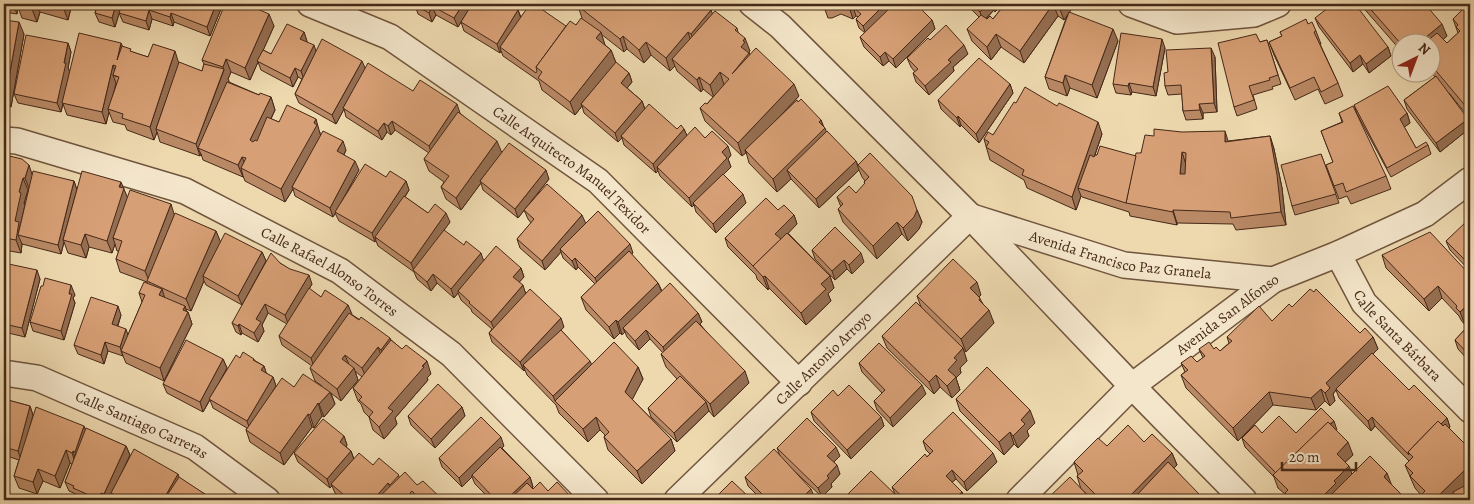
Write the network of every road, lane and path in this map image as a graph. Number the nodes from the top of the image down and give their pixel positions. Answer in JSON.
{"nodes":[{"id":1,"x":310,"y":4,"type":"edge"},
{"id":2,"x":752,"y":4,"type":"edge"},
{"id":3,"x":1132,"y":4,"type":"edge"},
{"id":4,"x":1278,"y":4,"type":"edge"},
{"id":5,"x":4,"y":140,"type":"edge"},
{"id":6,"x":1470,"y":180,"type":"edge"},
{"id":7,"x":970,"y":216,"type":"junction"},
{"id":8,"x":1338,"y":254,"type":"junction"},
{"id":9,"x":1273,"y":280,"type":"junction"},
{"id":10,"x":4,"y":373,"type":"edge"},
{"id":11,"x":799,"y":383,"type":"junction"},
{"id":12,"x":1132,"y":386,"type":"junction"},
{"id":13,"x":1470,"y":410,"type":"edge"},
{"id":14,"x":267,"y":500,"type":"edge"},
{"id":15,"x":596,"y":500,"type":"edge"},
{"id":16,"x":677,"y":500,"type":"edge"},
{"id":17,"x":1019,"y":500,"type":"edge"},
{"id":18,"x":1244,"y":500,"type":"edge"}],
"edges":[{"from":1,"to":11,"type":"street","name":"Calle Arquitecto Manuel Texidor"},
{"from":2,"to":7,"type":"street","name":"Avenida Francisco Paz Granela"},
{"from":3,"to":4,"type":"street"},
{"from":5,"to":15,"type":"street","name":"Calle Rafael Alonso Torres"},
{"from":6,"to":8,"type":"street","name":"Avenida San Alfonso"},
{"from":7,"to":9,"type":"street","name":"Avenida Francisco Paz Granela"},
{"from":7,"to":11,"type":"street","name":"Calle Antonio Arroyo"},
{"from":7,"to":12,"type":"street","name":"Avenida Francisco Paz Granela"},
{"from":8,"to":9,"type":"street","name":"Avenida San Alfonso"},
{"from":8,"to":13,"type":"street","name":"Calle Santa Bárbara"},
{"from":9,"to":12,"type":"street","name":"Avenida San Alfonso"},
{"from":10,"to":14,"type":"street","name":"Calle Santiago Carreras"},
{"from":11,"to":16,"type":"street","name":"Calle Antonio Arroyo"},
{"from":12,"to":17,"type":"street","name":"Avenida San Alfonso"},
{"from":12,"to":18,"type":"street","name":"Avenida Francisco Paz Granela"}]}
